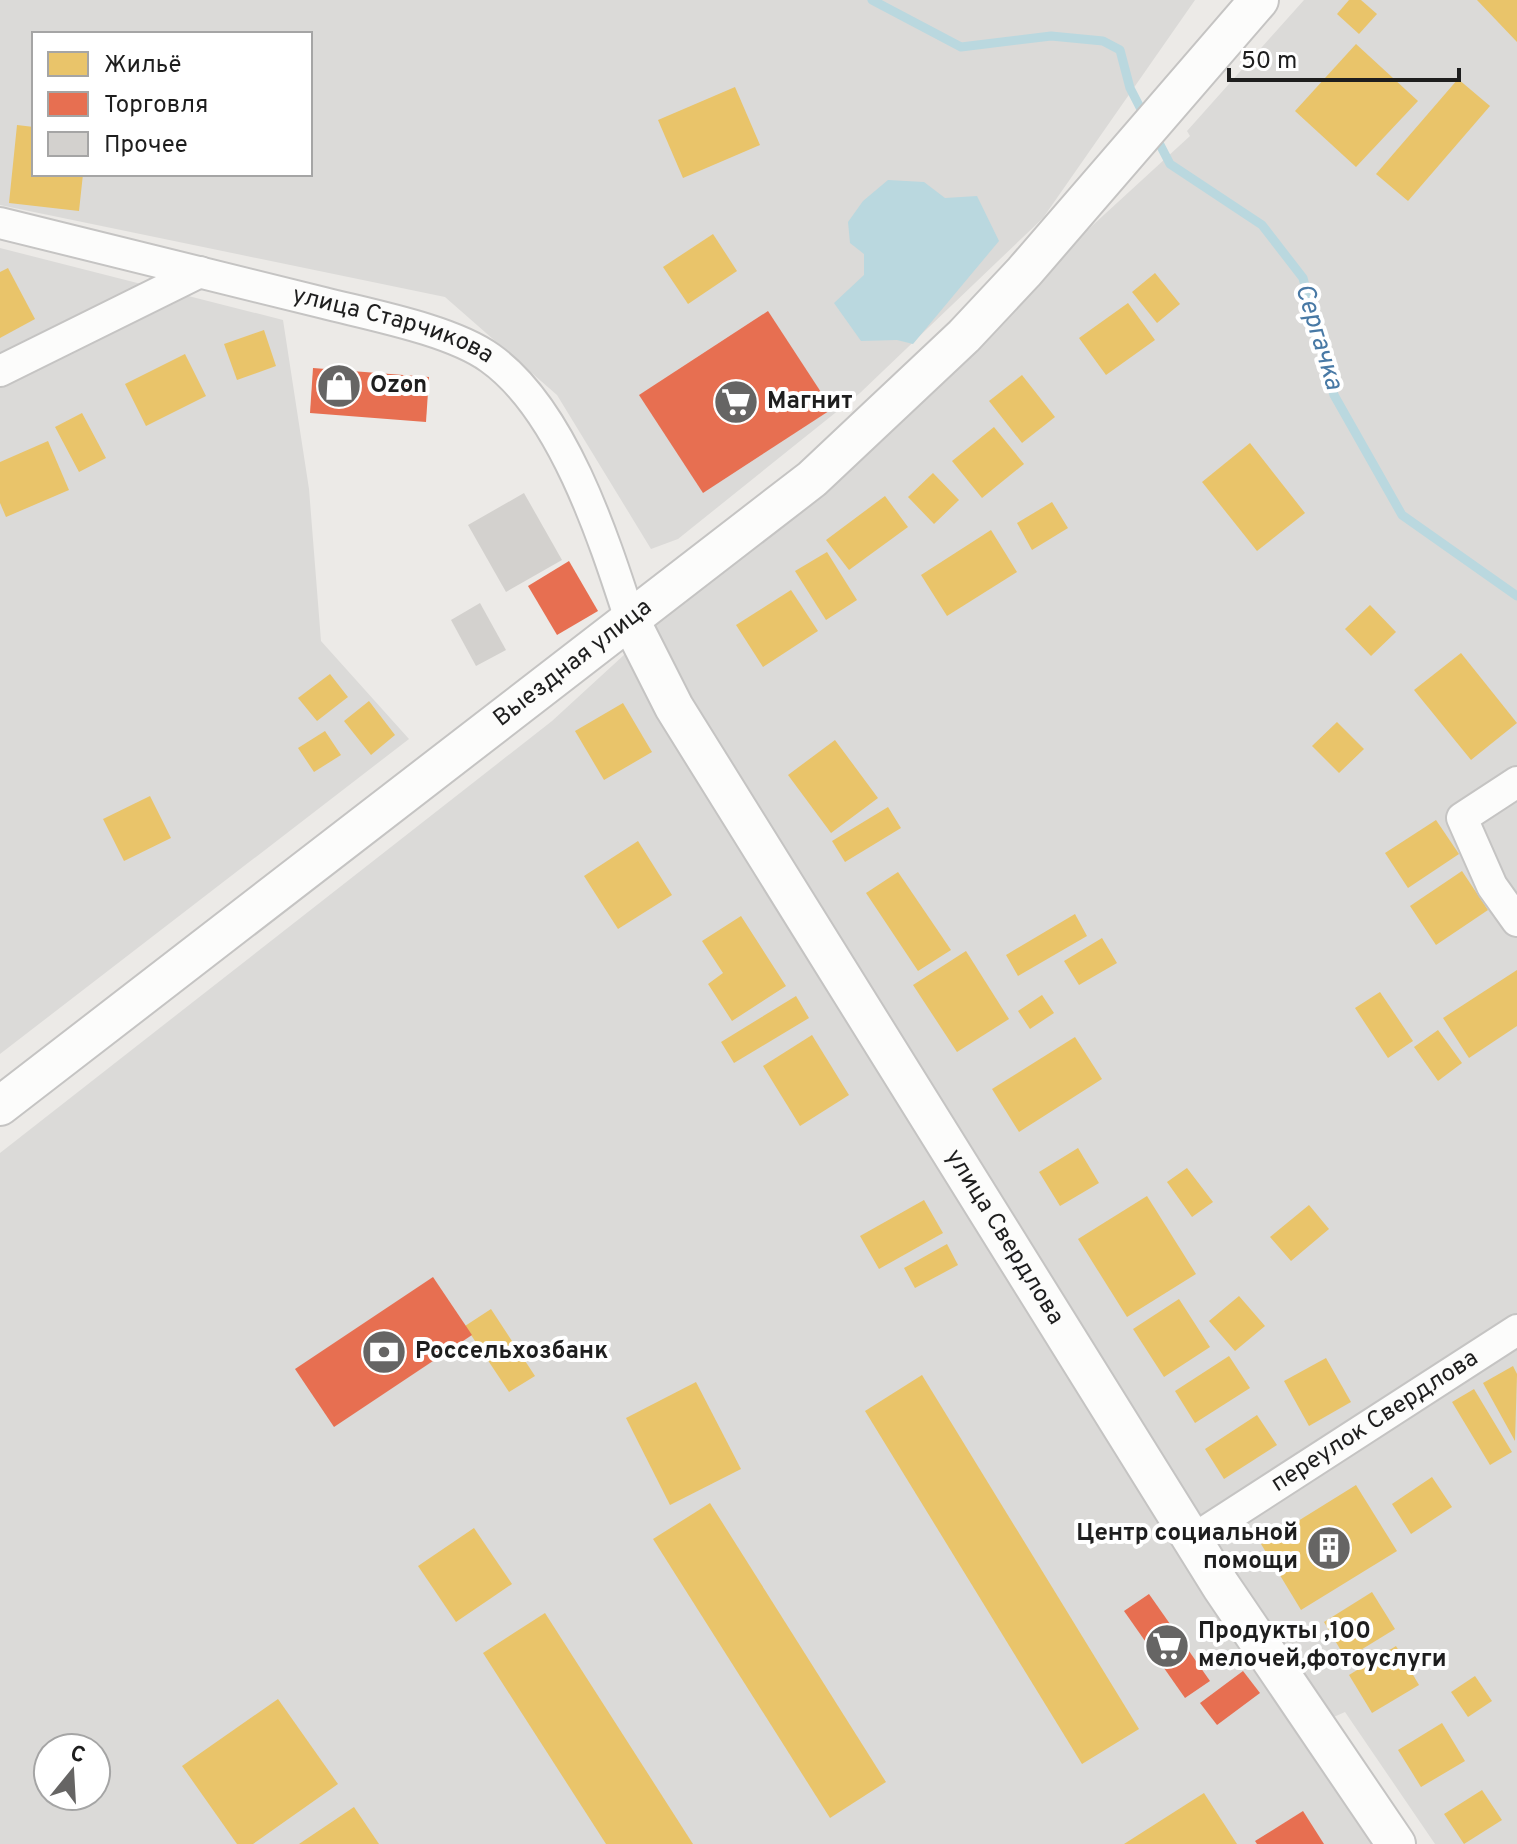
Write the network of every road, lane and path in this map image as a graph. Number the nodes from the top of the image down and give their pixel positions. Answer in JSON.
{"nodes":[{"id":1,"x":1251,"y":5,"type":"edge"},
{"id":2,"x":0,"y":223,"type":"edge"},
{"id":3,"x":200,"y":272,"type":"junction"},
{"id":4,"x":0,"y":371,"type":"edge"},
{"id":5,"x":631,"y":622,"type":"junction"},
{"id":6,"x":1517,"y":782,"type":"edge"},
{"id":7,"x":1517,"y":921,"type":"edge"},
{"id":8,"x":0,"y":1106,"type":"edge"},
{"id":9,"x":1517,"y":1330,"type":"edge"},
{"id":10,"x":1192,"y":1540,"type":"junction"},
{"id":11,"x":1396,"y":1844,"type":"edge"}],
"edges":[{"from":1,"to":5,"type":"street","name":"Выездная улица"},
{"from":2,"to":3,"type":"street","name":"улица Старчикова"},
{"from":3,"to":4,"type":"street"},
{"from":3,"to":5,"type":"street","name":"улица Старчикова"},
{"from":5,"to":8,"type":"street","name":"Выездная улица"},
{"from":5,"to":10,"type":"street","name":"улица Свердлова"},
{"from":6,"to":7,"type":"street"},
{"from":9,"to":10,"type":"street","name":"переулок Свердлова"},
{"from":10,"to":11,"type":"street","name":"улица Свердлова"}]}
